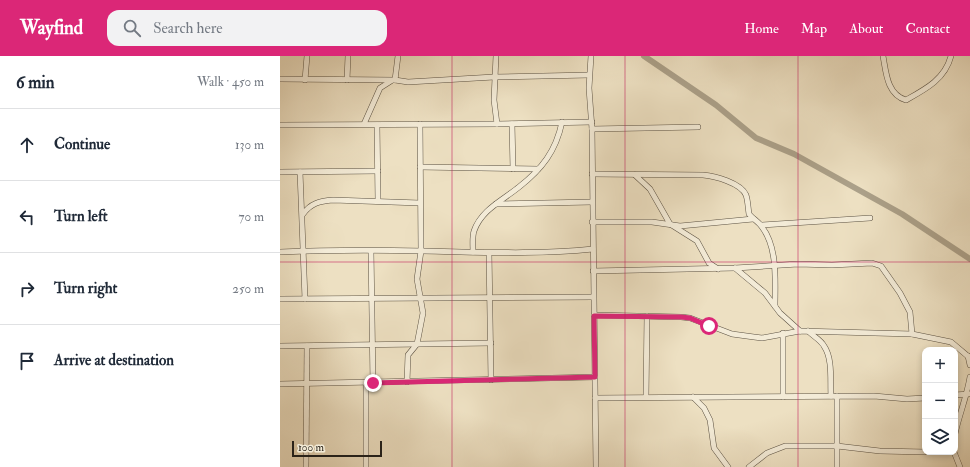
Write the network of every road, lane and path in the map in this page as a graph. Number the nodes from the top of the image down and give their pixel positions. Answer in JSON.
{"nodes":[{"id":1,"x":307,"y":56,"type":"edge"},
{"id":2,"x":348,"y":56,"type":"edge"},
{"id":3,"x":398,"y":56,"type":"edge"},
{"id":4,"x":496,"y":56,"type":"edge"},
{"id":5,"x":591,"y":56,"type":"edge"},
{"id":6,"x":883,"y":56,"type":"edge"},
{"id":7,"x":951,"y":56,"type":"edge"},
{"id":8,"x":589,"y":75,"type":"junction"},
{"id":9,"x":494,"y":77,"type":"junction"},
{"id":10,"x":280,"y":79,"type":"edge"},
{"id":11,"x":305,"y":80,"type":"junction"},
{"id":12,"x":348,"y":80,"type":"junction"},
{"id":13,"x":395,"y":80,"type":"junction"},
{"id":14,"x":562,"y":122,"type":"junction"},
{"id":15,"x":592,"y":122,"type":"junction"},
{"id":16,"x":364,"y":124,"type":"junction"},
{"id":17,"x":420,"y":124,"type":"junction"},
{"id":18,"x":497,"y":124,"type":"junction"},
{"id":19,"x":512,"y":124,"type":"junction"},
{"id":20,"x":280,"y":125,"type":"edge"},
{"id":21,"x":377,"y":125,"type":"junction"},
{"id":22,"x":698,"y":127,"type":"dead end"},
{"id":23,"x":592,"y":129,"type":"junction"},
{"id":24,"x":420,"y":167,"type":"junction"},
{"id":25,"x":513,"y":169,"type":"junction"},
{"id":26,"x":538,"y":169,"type":"junction"},
{"id":27,"x":378,"y":171,"type":"junction"},
{"id":28,"x":280,"y":172,"type":"edge"},
{"id":29,"x":300,"y":172,"type":"junction"},
{"id":30,"x":592,"y":174,"type":"junction"},
{"id":31,"x":635,"y":175,"type":"junction"},
{"id":32,"x":378,"y":201,"type":"junction"},
{"id":33,"x":420,"y":202,"type":"junction"},
{"id":34,"x":592,"y":202,"type":"junction"},
{"id":35,"x":495,"y":204,"type":"junction"},
{"id":36,"x":303,"y":214,"type":"junction"},
{"id":37,"x":870,"y":218,"type":"dead end"},
{"id":38,"x":753,"y":219,"type":"junction"},
{"id":39,"x":592,"y":222,"type":"junction"},
{"id":40,"x":670,"y":224,"type":"junction"},
{"id":41,"x":761,"y":225,"type":"junction"},
{"id":42,"x":592,"y":249,"type":"junction"},
{"id":43,"x":304,"y":251,"type":"junction"},
{"id":44,"x":371,"y":251,"type":"junction"},
{"id":45,"x":421,"y":251,"type":"junction"},
{"id":46,"x":280,"y":252,"type":"edge"},
{"id":47,"x":473,"y":252,"type":"junction"},
{"id":48,"x":489,"y":253,"type":"junction"},
{"id":49,"x":774,"y":265,"type":"junction"},
{"id":50,"x":735,"y":268,"type":"junction"},
{"id":51,"x":718,"y":269,"type":"junction"},
{"id":52,"x":593,"y":271,"type":"junction"},
{"id":53,"x":490,"y":297,"type":"junction"},
{"id":54,"x":593,"y":297,"type":"junction"},
{"id":55,"x":372,"y":298,"type":"junction"},
{"id":56,"x":421,"y":298,"type":"junction"},
{"id":57,"x":305,"y":299,"type":"junction"},
{"id":58,"x":280,"y":300,"type":"edge"},
{"id":59,"x":775,"y":306,"type":"junction"},
{"id":60,"x":594,"y":316,"type":"junction"},
{"id":61,"x":647,"y":316,"type":"junction"},
{"id":62,"x":800,"y":331,"type":"junction"},
{"id":63,"x":808,"y":331,"type":"junction"},
{"id":64,"x":783,"y":333,"type":"junction"},
{"id":65,"x":912,"y":334,"type":"junction"},
{"id":66,"x":491,"y":343,"type":"junction"},
{"id":67,"x":417,"y":344,"type":"junction"},
{"id":68,"x":373,"y":345,"type":"junction"},
{"id":69,"x":280,"y":346,"type":"edge"},
{"id":70,"x":307,"y":346,"type":"junction"},
{"id":71,"x":969,"y":357,"type":"edge"},
{"id":72,"x":970,"y":365,"type":"edge"},
{"id":73,"x":595,"y":377,"type":"junction"},
{"id":74,"x":970,"y":377,"type":"edge"},
{"id":75,"x":491,"y":380,"type":"junction"},
{"id":76,"x":407,"y":382,"type":"junction"},
{"id":77,"x":366,"y":383,"type":"junction"},
{"id":78,"x":373,"y":383,"type":"junction"},
{"id":79,"x":280,"y":384,"type":"edge"},
{"id":80,"x":306,"y":384,"type":"junction"},
{"id":81,"x":968,"y":394,"type":"edge"},
{"id":82,"x":958,"y":395,"type":"edge"},
{"id":83,"x":834,"y":396,"type":"junction"},
{"id":84,"x":693,"y":397,"type":"junction"},
{"id":85,"x":783,"y":397,"type":"junction"},
{"id":86,"x":595,"y":398,"type":"junction"},
{"id":87,"x":646,"y":398,"type":"junction"},
{"id":88,"x":922,"y":398,"type":"edge"},
{"id":89,"x":958,"y":421,"type":"edge"},
{"id":90,"x":837,"y":446,"type":"junction"},
{"id":91,"x":922,"y":452,"type":"edge"},
{"id":92,"x":955,"y":455,"type":"edge"},
{"id":93,"x":306,"y":467,"type":"edge"},
{"id":94,"x":366,"y":467,"type":"edge"},
{"id":95,"x":596,"y":467,"type":"edge"},
{"id":96,"x":728,"y":467,"type":"edge"},
{"id":97,"x":749,"y":467,"type":"edge"},
{"id":98,"x":837,"y":467,"type":"edge"},
{"id":99,"x":960,"y":467,"type":"edge"}],
"edges":[{"from":1,"to":11,"type":"street"},
{"from":2,"to":12,"type":"street"},
{"from":3,"to":13,"type":"street"},
{"from":4,"to":9,"type":"street"},
{"from":5,"to":8,"type":"street"},
{"from":6,"to":7,"type":"street"},
{"from":8,"to":9,"type":"street"},
{"from":8,"to":15,"type":"street"},
{"from":9,"to":13,"type":"street"},
{"from":9,"to":18,"type":"street"},
{"from":10,"to":11,"type":"street"},
{"from":11,"to":12,"type":"street"},
{"from":12,"to":13,"type":"street"},
{"from":13,"to":16,"type":"street"},
{"from":14,"to":15,"type":"street"},
{"from":14,"to":19,"type":"street"},
{"from":14,"to":26,"type":"street"},
{"from":15,"to":23,"type":"street"},
{"from":16,"to":20,"type":"street"},
{"from":16,"to":21,"type":"street"},
{"from":17,"to":18,"type":"street"},
{"from":17,"to":21,"type":"street"},
{"from":17,"to":24,"type":"street"},
{"from":18,"to":19,"type":"street"},
{"from":19,"to":25,"type":"street"},
{"from":21,"to":27,"type":"street"},
{"from":22,"to":23,"type":"street"},
{"from":23,"to":30,"type":"street"},
{"from":24,"to":25,"type":"street"},
{"from":24,"to":33,"type":"street"},
{"from":25,"to":26,"type":"street"},
{"from":26,"to":35,"type":"street"},
{"from":27,"to":29,"type":"street"},
{"from":27,"to":32,"type":"street"},
{"from":28,"to":29,"type":"street"},
{"from":29,"to":36,"type":"street"},
{"from":30,"to":31,"type":"street"},
{"from":30,"to":34,"type":"street"},
{"from":31,"to":38,"type":"street"},
{"from":31,"to":40,"type":"street"},
{"from":32,"to":33,"type":"street"},
{"from":32,"to":36,"type":"street"},
{"from":33,"to":45,"type":"street"},
{"from":34,"to":35,"type":"street"},
{"from":34,"to":39,"type":"street"},
{"from":35,"to":47,"type":"street"},
{"from":36,"to":43,"type":"street"},
{"from":37,"to":41,"type":"street"},
{"from":38,"to":40,"type":"street"},
{"from":38,"to":41,"type":"street"},
{"from":39,"to":40,"type":"street"},
{"from":39,"to":42,"type":"street"},
{"from":40,"to":51,"type":"street"},
{"from":41,"to":49,"type":"street"},
{"from":42,"to":48,"type":"street"},
{"from":42,"to":52,"type":"street"},
{"from":43,"to":44,"type":"street"},
{"from":43,"to":46,"type":"street"},
{"from":43,"to":57,"type":"street"},
{"from":44,"to":45,"type":"street"},
{"from":44,"to":55,"type":"street"},
{"from":45,"to":47,"type":"street"},
{"from":45,"to":56,"type":"street"},
{"from":47,"to":48,"type":"street"},
{"from":48,"to":53,"type":"street"},
{"from":49,"to":50,"type":"street"},
{"from":49,"to":59,"type":"street"},
{"from":49,"to":65,"type":"street"},
{"from":50,"to":51,"type":"street"},
{"from":50,"to":59,"type":"street"},
{"from":51,"to":52,"type":"street"},
{"from":52,"to":54,"type":"street"},
{"from":53,"to":54,"type":"street"},
{"from":53,"to":56,"type":"street"},
{"from":53,"to":66,"type":"street"},
{"from":54,"to":60,"type":"street"},
{"from":55,"to":56,"type":"street"},
{"from":55,"to":57,"type":"street"},
{"from":55,"to":68,"type":"street"},
{"from":56,"to":67,"type":"street"},
{"from":57,"to":58,"type":"street"},
{"from":59,"to":62,"type":"street"},
{"from":60,"to":61,"type":"street"},
{"from":60,"to":73,"type":"street"},
{"from":61,"to":64,"type":"street"},
{"from":61,"to":87,"type":"street"},
{"from":62,"to":63,"type":"street"},
{"from":62,"to":64,"type":"street"},
{"from":63,"to":65,"type":"street"},
{"from":63,"to":83,"type":"street"},
{"from":64,"to":85,"type":"street"},
{"from":65,"to":71,"type":"street"},
{"from":66,"to":67,"type":"street"},
{"from":66,"to":75,"type":"street"},
{"from":67,"to":68,"type":"street"},
{"from":67,"to":76,"type":"street"},
{"from":68,"to":70,"type":"street"},
{"from":68,"to":78,"type":"street"},
{"from":69,"to":70,"type":"street"},
{"from":70,"to":80,"type":"street"},
{"from":71,"to":72,"type":"street"},
{"from":73,"to":75,"type":"street"},
{"from":73,"to":86,"type":"street"},
{"from":74,"to":81,"type":"street"},
{"from":75,"to":76,"type":"street"},
{"from":76,"to":78,"type":"street"},
{"from":77,"to":78,"type":"street"},
{"from":77,"to":80,"type":"street"},
{"from":77,"to":94,"type":"street"},
{"from":79,"to":80,"type":"street"},
{"from":80,"to":93,"type":"street"},
{"from":81,"to":82,"type":"street"},
{"from":81,"to":89,"type":"street"},
{"from":83,"to":85,"type":"street"},
{"from":83,"to":88,"type":"street"},
{"from":83,"to":90,"type":"street"},
{"from":84,"to":85,"type":"street"},
{"from":84,"to":87,"type":"street"},
{"from":84,"to":96,"type":"street"},
{"from":86,"to":87,"type":"street"},
{"from":86,"to":95,"type":"street"},
{"from":90,"to":91,"type":"street"},
{"from":90,"to":97,"type":"street"},
{"from":90,"to":98,"type":"street"},
{"from":92,"to":99,"type":"street"}]}
